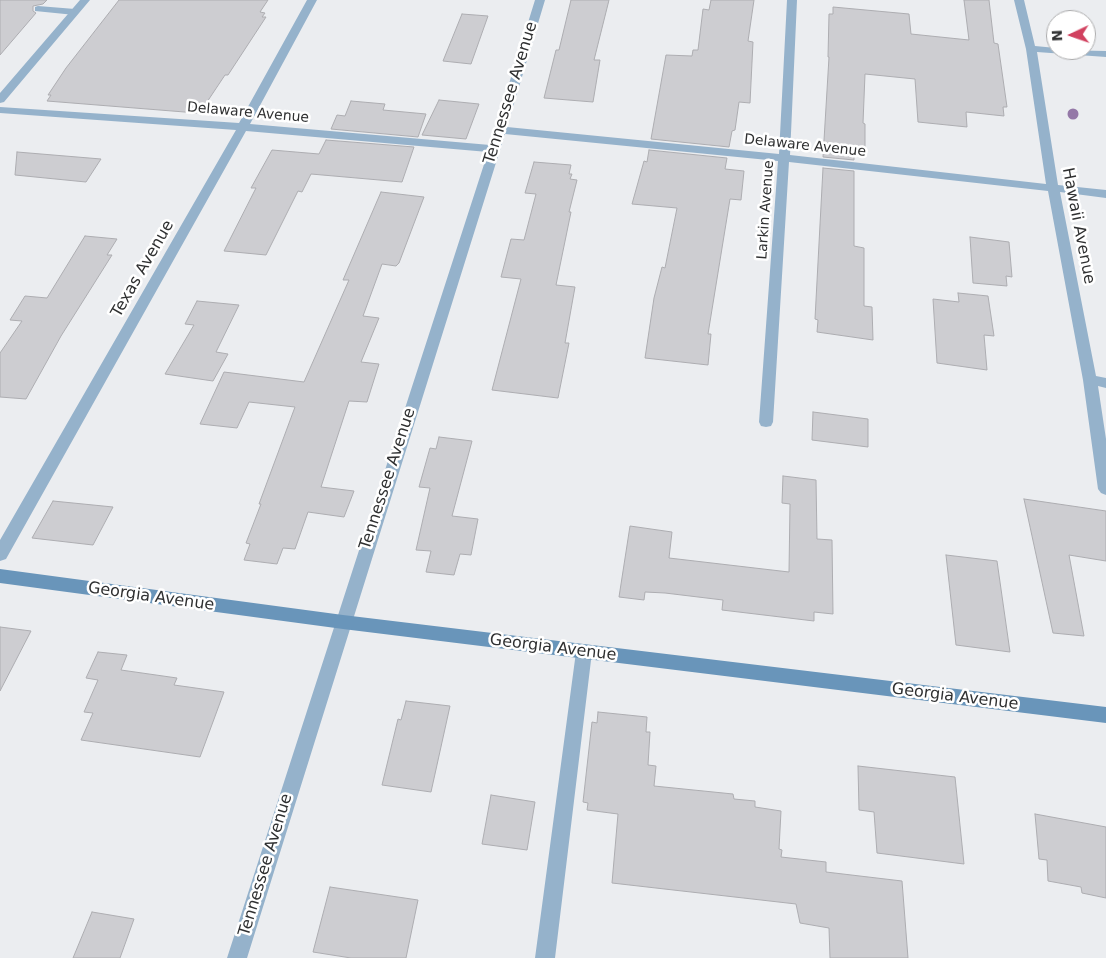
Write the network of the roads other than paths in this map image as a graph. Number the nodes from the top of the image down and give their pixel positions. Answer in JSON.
{"nodes":[{"id":1,"x":85,"y":0,"type":"edge"},
{"id":2,"x":312,"y":0,"type":"edge"},
{"id":3,"x":540,"y":0,"type":"edge"},
{"id":4,"x":792,"y":0,"type":"edge"},
{"id":5,"x":1019,"y":0,"type":"edge"},
{"id":6,"x":38,"y":9,"type":"dead end"},
{"id":7,"x":75,"y":12,"type":"junction"},
{"id":8,"x":1030,"y":49,"type":"junction"},
{"id":9,"x":1106,"y":54,"type":"edge"},
{"id":10,"x":0,"y":100,"type":"edge"},
{"id":11,"x":0,"y":110,"type":"edge"},
{"id":12,"x":243,"y":126,"type":"junction"},
{"id":13,"x":500,"y":130,"type":"junction"},
{"id":14,"x":494,"y":149,"type":"junction"},
{"id":15,"x":784,"y":158,"type":"junction"},
{"id":16,"x":1054,"y":189,"type":"junction"},
{"id":17,"x":1106,"y":194,"type":"edge"},
{"id":18,"x":1090,"y":380,"type":"junction"},
{"id":19,"x":1106,"y":383,"type":"edge"},
{"id":20,"x":766,"y":422,"type":"dead end"},
{"id":21,"x":1106,"y":489,"type":"edge"},
{"id":22,"x":0,"y":554,"type":"edge"},
{"id":23,"x":0,"y":576,"type":"edge"},
{"id":24,"x":342,"y":622,"type":"junction"},
{"id":25,"x":584,"y":652,"type":"junction"},
{"id":26,"x":1106,"y":715,"type":"edge"},
{"id":27,"x":237,"y":958,"type":"edge"},
{"id":28,"x":544,"y":958,"type":"edge"}],
"edges":[{"from":1,"to":7,"type":"street"},
{"from":2,"to":12,"type":"street","name":"Texas Avenue"},
{"from":3,"to":13,"type":"street","name":"Tennessee Avenue"},
{"from":4,"to":15,"type":"street","name":"Larkin Avenue"},
{"from":5,"to":8,"type":"street","name":"Hawaii Avenue"},
{"from":6,"to":7,"type":"lane"},
{"from":7,"to":10,"type":"street"},
{"from":8,"to":9,"type":"street"},
{"from":8,"to":16,"type":"street","name":"Hawaii Avenue"},
{"from":11,"to":12,"type":"street","name":"Delaware Avenue"},
{"from":12,"to":14,"type":"street","name":"Delaware Avenue"},
{"from":12,"to":22,"type":"street","name":"Texas Avenue"},
{"from":13,"to":14,"type":"street","name":"Tennessee Avenue"},
{"from":13,"to":15,"type":"street","name":"Delaware Avenue"},
{"from":14,"to":24,"type":"street","name":"Tennessee Avenue"},
{"from":15,"to":16,"type":"street","name":"Delaware Avenue"},
{"from":15,"to":20,"type":"street","name":"Larkin Avenue"},
{"from":16,"to":17,"type":"street","name":"Delaware Avenue"},
{"from":16,"to":18,"type":"street","name":"Hawaii Avenue"},
{"from":18,"to":19,"type":"street"},
{"from":18,"to":21,"type":"street","name":"Hawaii Avenue"},
{"from":23,"to":24,"type":"street","name":"Georgia Avenue"},
{"from":24,"to":25,"type":"street","name":"Georgia Avenue"},
{"from":24,"to":27,"type":"street","name":"Tennessee Avenue"},
{"from":25,"to":26,"type":"street","name":"Georgia Avenue"},
{"from":25,"to":28,"type":"street"}]}
